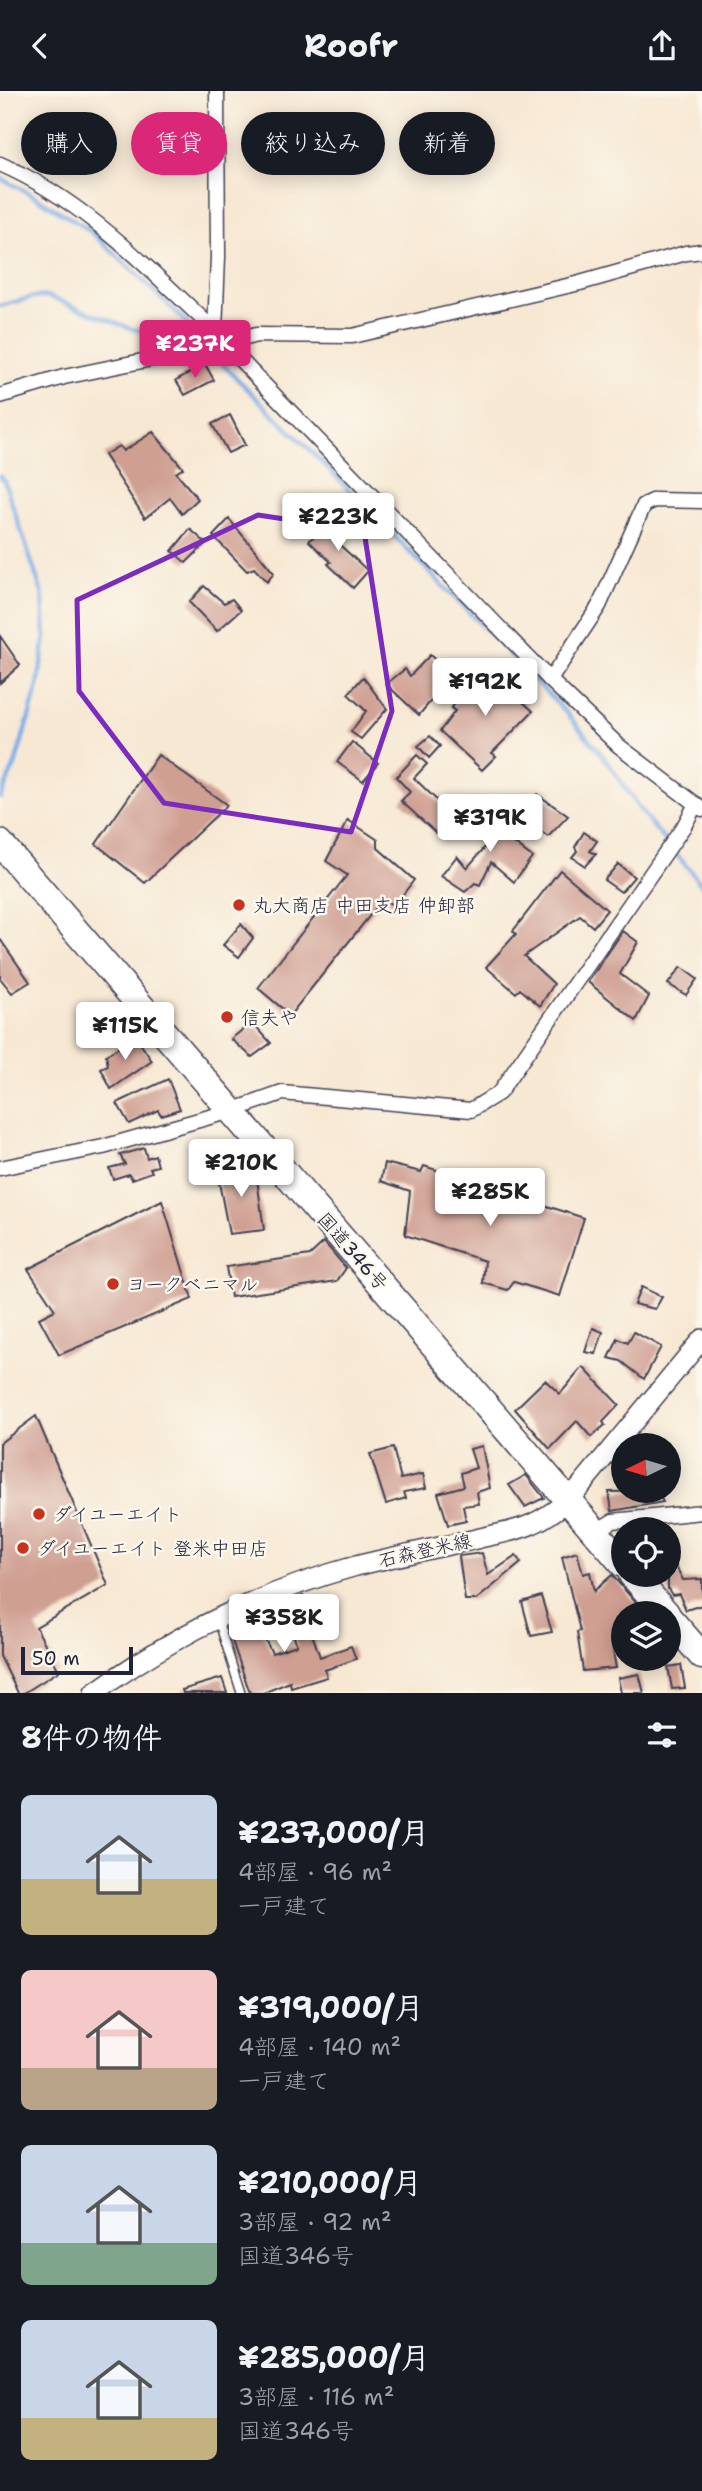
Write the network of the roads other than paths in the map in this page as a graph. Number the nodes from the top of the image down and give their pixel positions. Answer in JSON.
{"nodes":[{"id":1,"x":217,"y":91,"type":"edge"},
{"id":2,"x":0,"y":164,"type":"edge"},
{"id":3,"x":702,"y":251,"type":"edge"},
{"id":4,"x":215,"y":331,"type":"junction"},
{"id":5,"x":225,"y":344,"type":"junction"},
{"id":6,"x":0,"y":396,"type":"edge"},
{"id":7,"x":702,"y":501,"type":"edge"},
{"id":8,"x":550,"y":680,"type":"junction"},
{"id":9,"x":699,"y":806,"type":"edge"},
{"id":10,"x":0,"y":843,"type":"edge"},
{"id":11,"x":232,"y":1111,"type":"junction"},
{"id":12,"x":0,"y":1168,"type":"edge"},
{"id":13,"x":702,"y":1339,"type":"edge"},
{"id":14,"x":568,"y":1501,"type":"junction"},
{"id":15,"x":702,"y":1512,"type":"edge"},
{"id":16,"x":595,"y":1532,"type":"junction"},
{"id":17,"x":611,"y":1550,"type":"edge"},
{"id":18,"x":642,"y":1587,"type":"edge"},
{"id":19,"x":655,"y":1601,"type":"edge"},
{"id":20,"x":217,"y":1617,"type":"junction"},
{"id":21,"x":681,"y":1631,"type":"edge"},
{"id":22,"x":702,"y":1656,"type":"edge"},
{"id":23,"x":94,"y":1693,"type":"edge"},
{"id":24,"x":241,"y":1693,"type":"edge"}],
"edges":[{"from":1,"to":4,"type":"street"},
{"from":2,"to":4,"type":"street"},
{"from":3,"to":5,"type":"street"},
{"from":4,"to":5,"type":"street"},
{"from":5,"to":6,"type":"street"},
{"from":5,"to":8,"type":"street"},
{"from":7,"to":8,"type":"street"},
{"from":8,"to":9,"type":"street"},
{"from":9,"to":11,"type":"street"},
{"from":10,"to":11,"type":"highway","name":"国道346号"},
{"from":11,"to":12,"type":"street"},
{"from":11,"to":14,"type":"highway","name":"国道346号"},
{"from":13,"to":14,"type":"main road","name":"石森登米線"},
{"from":14,"to":16,"type":"highway","name":"国道346号"},
{"from":14,"to":20,"type":"main road","name":"石森登米線"},
{"from":15,"to":16,"type":"street"},
{"from":16,"to":17,"type":"highway","name":"国道346号"},
{"from":18,"to":19,"type":"highway"},
{"from":20,"to":23,"type":"main road","name":"石森登米線"},
{"from":20,"to":24,"type":"lane"},
{"from":21,"to":22,"type":"highway"}]}
